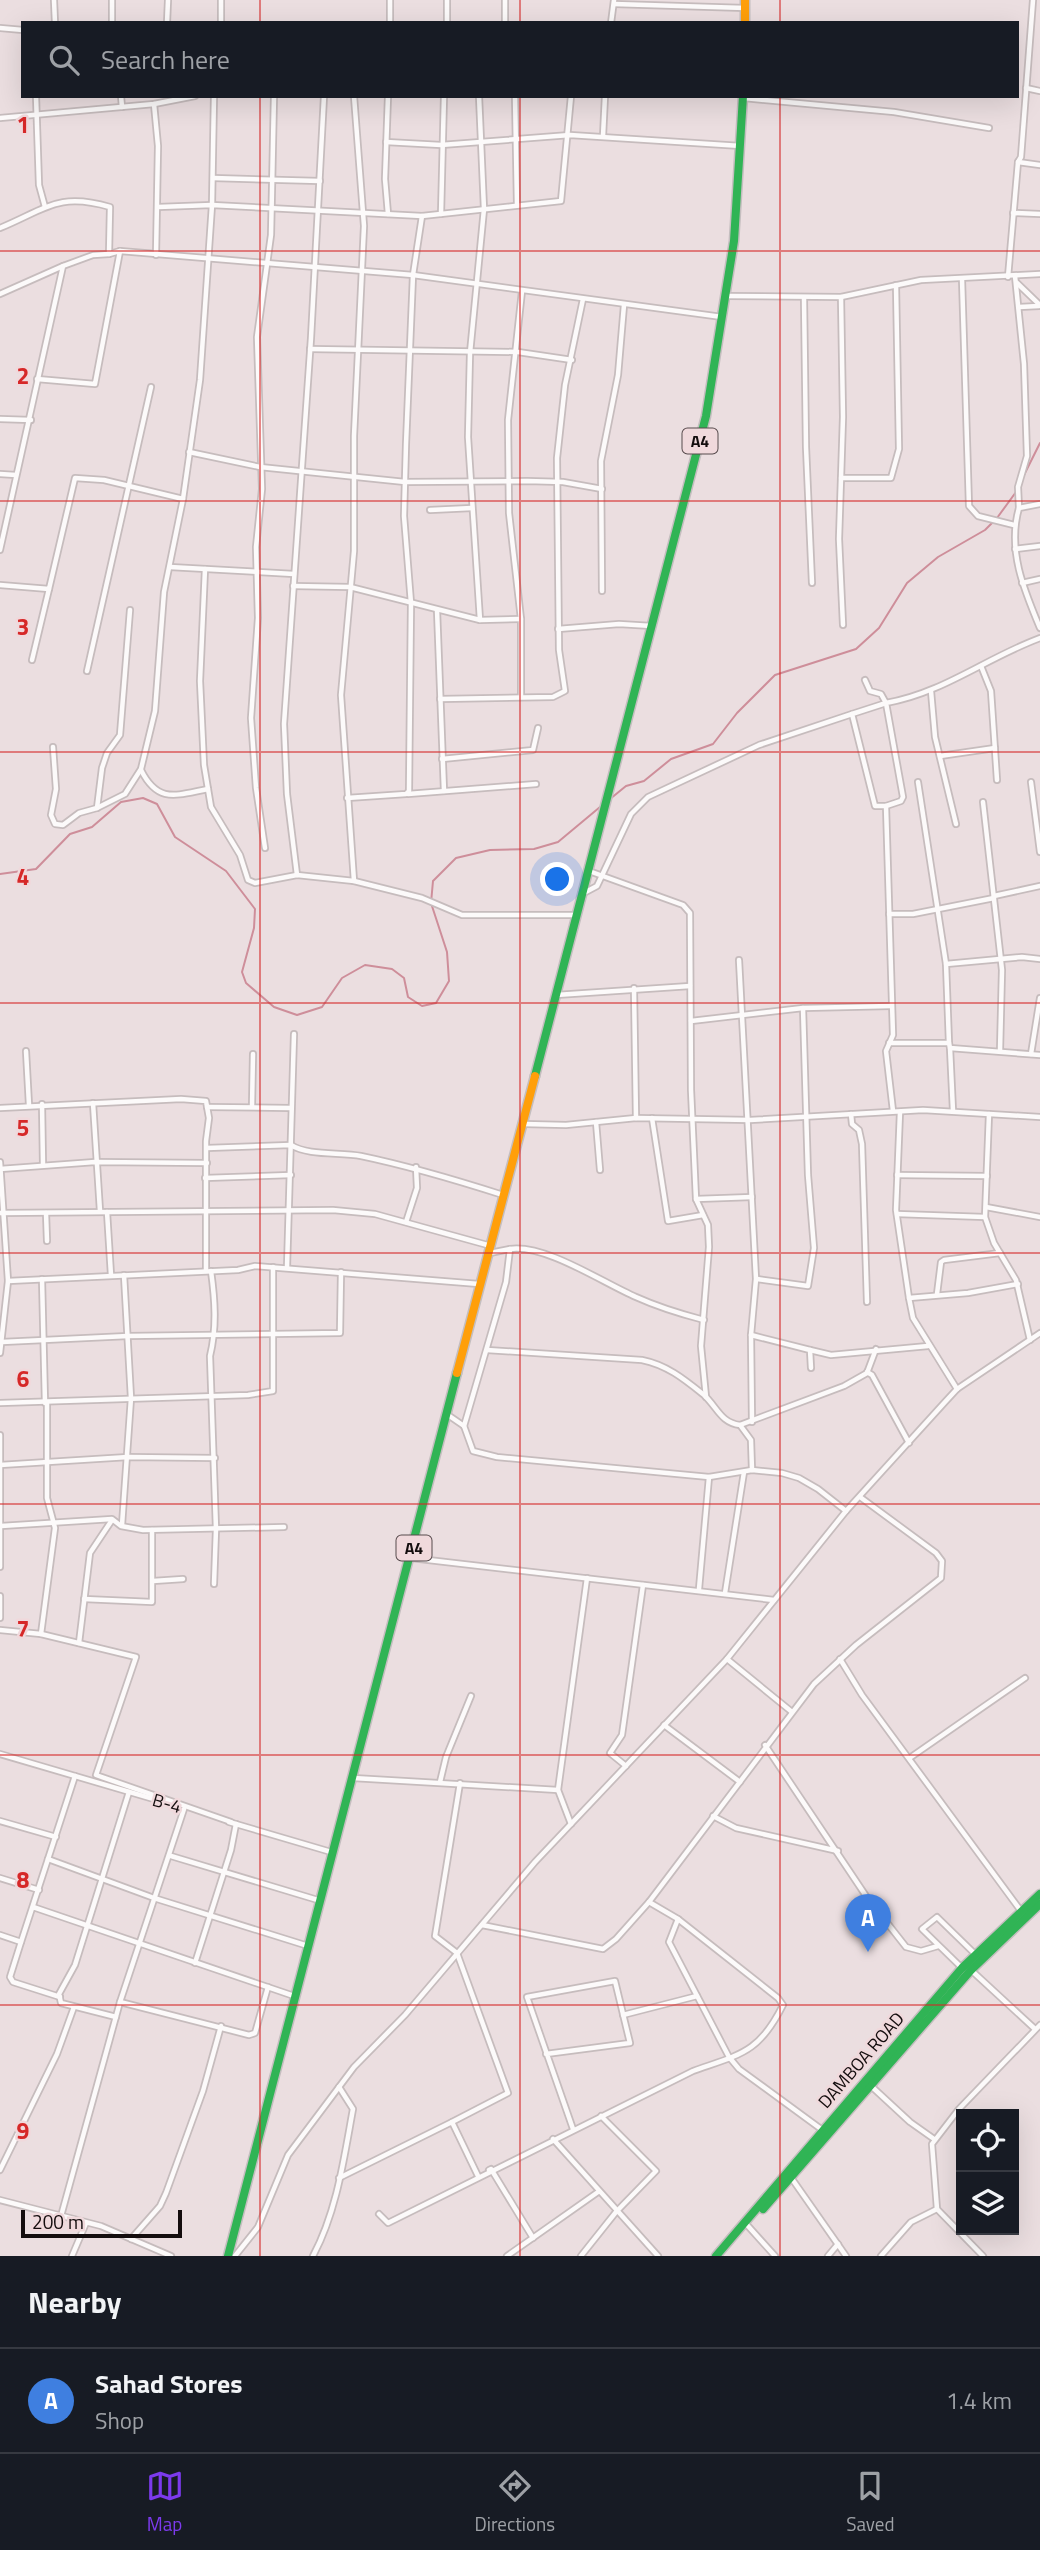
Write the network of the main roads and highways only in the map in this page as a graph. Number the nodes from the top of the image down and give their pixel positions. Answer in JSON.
{"nodes":[{"id":1,"x":743,"y":98,"type":"edge"},
{"id":2,"x":1040,"y":1894,"type":"edge"},
{"id":3,"x":1040,"y":1903,"type":"edge"},
{"id":4,"x":966,"y":1968,"type":"junction"},
{"id":5,"x":868,"y":2082,"type":"junction"},
{"id":6,"x":789,"y":2176,"type":"junction"},
{"id":7,"x":228,"y":2256,"type":"edge"},
{"id":8,"x":716,"y":2256,"type":"edge"},
{"id":9,"x":722,"y":2256,"type":"edge"}],
"edges":[{"from":1,"to":7,"type":"main road","number":"A4"},
{"from":2,"to":4,"type":"main road","name":"DAMBOA ROAD"},
{"from":3,"to":4,"type":"main road","name":"DAMBOA ROAD"},
{"from":4,"to":5,"type":"main road","name":"DAMBOA ROAD"},
{"from":5,"to":6,"type":"main road","name":"DAMBOA ROAD"},
{"from":5,"to":6,"type":"main road","name":"DAMBOA ROAD"},
{"from":6,"to":8,"type":"main road","name":"DAMBOA ROAD"},
{"from":6,"to":9,"type":"main road","name":"DAMBOA ROAD"}]}
